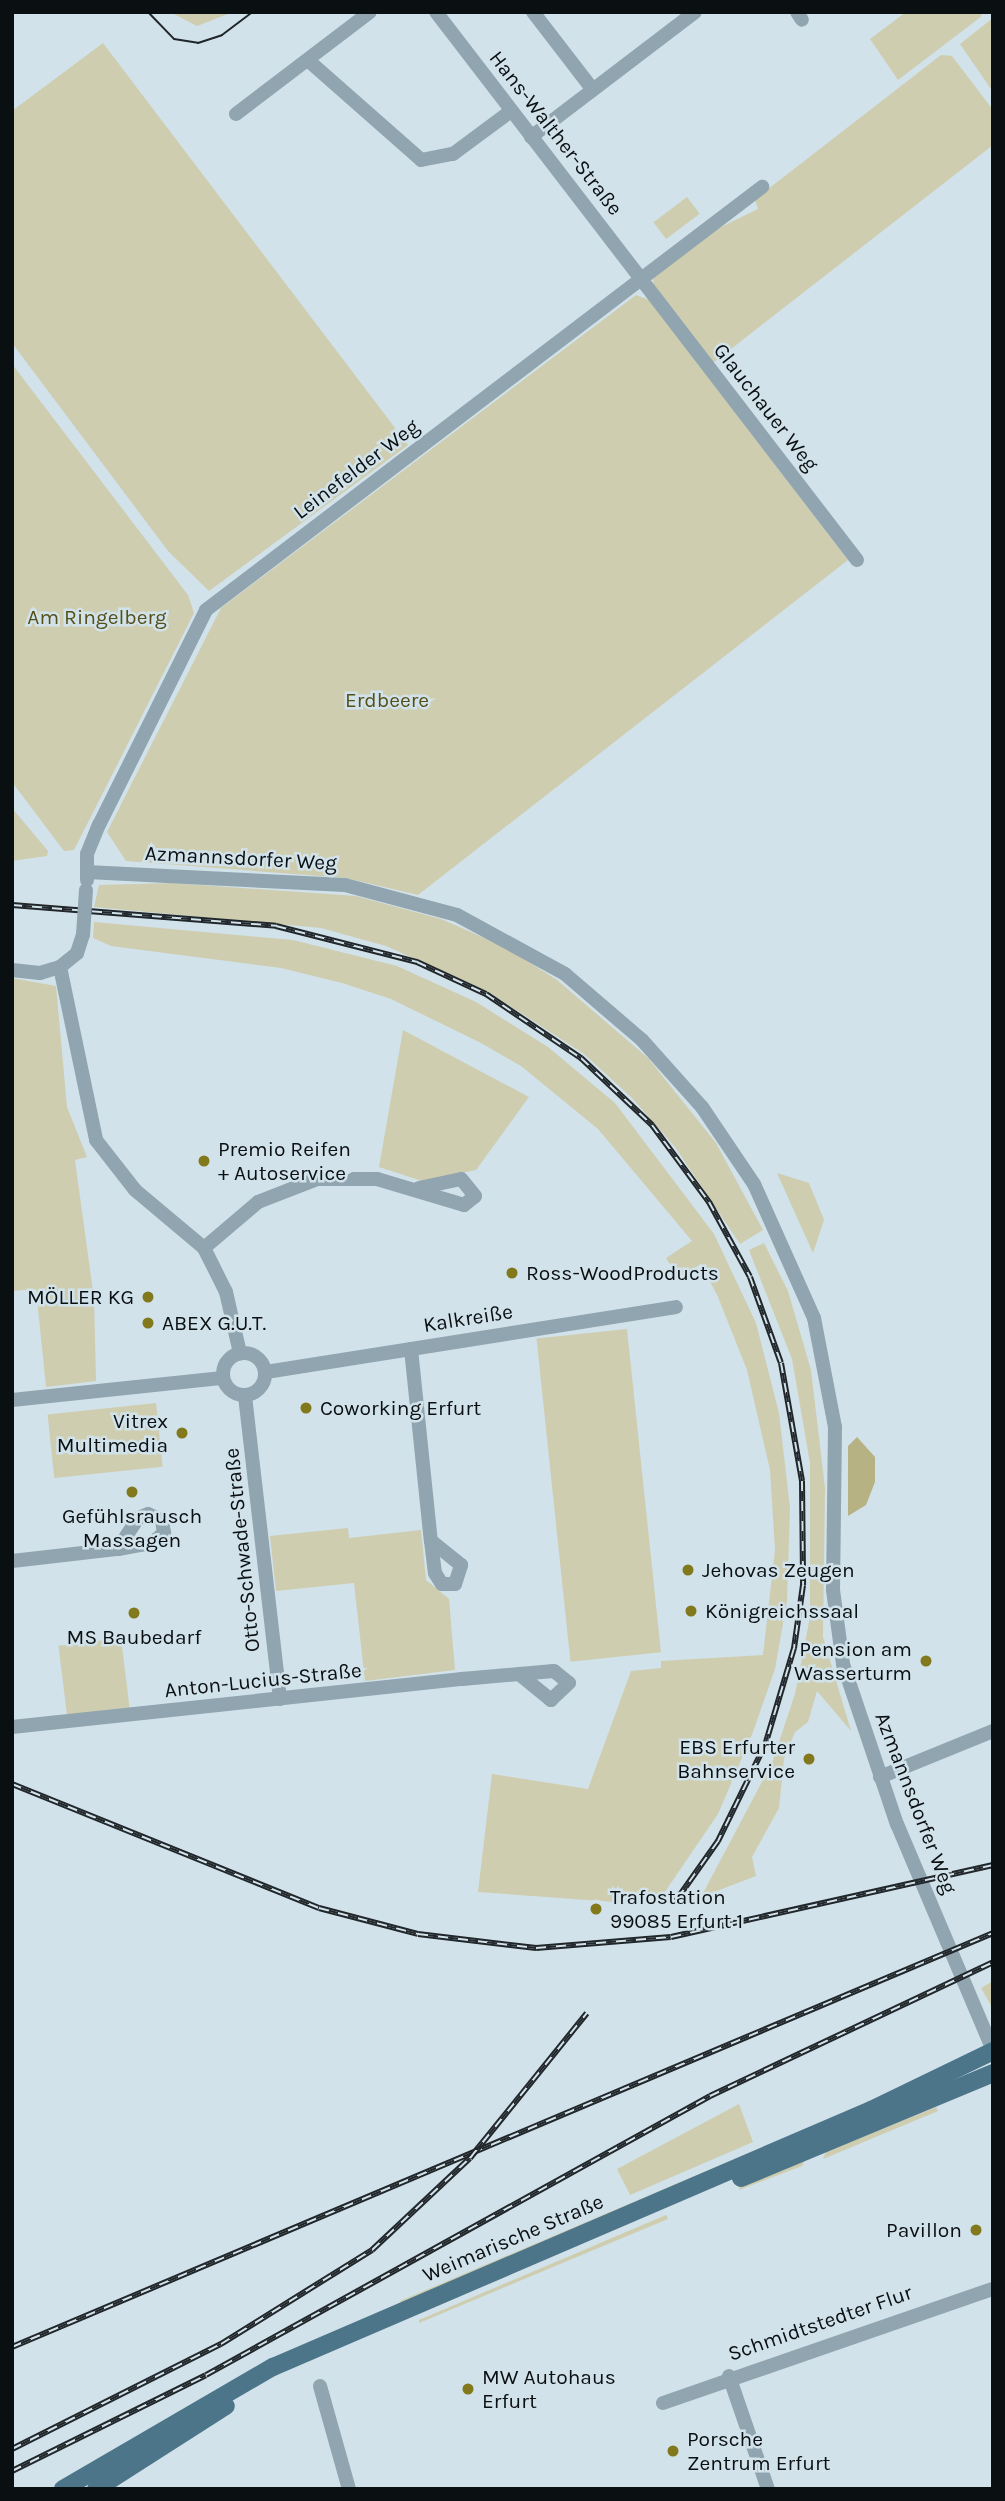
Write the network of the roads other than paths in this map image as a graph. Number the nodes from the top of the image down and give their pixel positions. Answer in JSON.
{"nodes":[{"id":1,"x":370,"y":12,"type":"edge"},
{"id":2,"x":436,"y":12,"type":"edge"},
{"id":3,"x":533,"y":12,"type":"edge"},
{"id":4,"x":695,"y":12,"type":"edge"},
{"id":5,"x":310,"y":62,"type":"junction"},
{"id":6,"x":593,"y":90,"type":"junction"},
{"id":7,"x":511,"y":111,"type":"junction"},
{"id":8,"x":236,"y":114,"type":"dead end"},
{"id":9,"x":531,"y":137,"type":"junction"},
{"id":10,"x":762,"y":187,"type":"dead end"},
{"id":11,"x":642,"y":280,"type":"junction"},
{"id":12,"x":857,"y":561,"type":"dead end"},
{"id":13,"x":87,"y":872,"type":"junction"},
{"id":14,"x":60,"y":967,"type":"junction"},
{"id":15,"x":12,"y":970,"type":"edge"},
{"id":16,"x":419,"y":1188,"type":"dead end"},
{"id":17,"x":204,"y":1248,"type":"junction"},
{"id":18,"x":676,"y":1307,"type":"dead end"},
{"id":19,"x":411,"y":1349,"type":"junction"},
{"id":20,"x":240,"y":1353,"type":"junction"},
{"id":21,"x":266,"y":1372,"type":"junction"},
{"id":22,"x":223,"y":1378,"type":"junction"},
{"id":23,"x":245,"y":1395,"type":"junction"},
{"id":24,"x":12,"y":1400,"type":"edge"},
{"id":25,"x":431,"y":1541,"type":"dead end"},
{"id":26,"x":118,"y":1549,"type":"dead end"},
{"id":27,"x":12,"y":1561,"type":"edge"},
{"id":28,"x":519,"y":1674,"type":"dead end"},
{"id":29,"x":280,"y":1699,"type":"junction"},
{"id":30,"x":12,"y":1727,"type":"edge"},
{"id":31,"x":993,"y":1731,"type":"edge"},
{"id":32,"x":880,"y":1777,"type":"junction"},
{"id":33,"x":993,"y":2050,"type":"edge"},
{"id":34,"x":993,"y":2073,"type":"edge"},
{"id":35,"x":993,"y":2289,"type":"edge"},
{"id":36,"x":729,"y":2376,"type":"junction"},
{"id":37,"x":320,"y":2386,"type":"dead end"},
{"id":38,"x":663,"y":2403,"type":"dead end"},
{"id":39,"x":63,"y":2489,"type":"edge"},
{"id":40,"x":96,"y":2489,"type":"edge"},
{"id":41,"x":349,"y":2489,"type":"edge"},
{"id":42,"x":768,"y":2489,"type":"edge"}],
"edges":[{"from":1,"to":5,"type":"street"},
{"from":2,"to":7,"type":"street","name":"Hans-Walther-Straße"},
{"from":3,"to":6,"type":"street"},
{"from":4,"to":6,"type":"street"},
{"from":5,"to":7,"type":"street"},
{"from":5,"to":8,"type":"street"},
{"from":6,"to":9,"type":"street"},
{"from":7,"to":9,"type":"street","name":"Hans-Walther-Straße"},
{"from":9,"to":11,"type":"street","name":"Hans-Walther-Straße"},
{"from":10,"to":11,"type":"street","name":"Leinefelder Weg"},
{"from":11,"to":12,"type":"street","name":"Glauchauer Weg"},
{"from":11,"to":13,"type":"street","name":"Leinefelder Weg"},
{"from":13,"to":14,"type":"street","name":"Leinefelder Weg","bridge":true},
{"from":13,"to":32,"type":"street","name":"Azmannsdorfer Weg"},
{"from":14,"to":15,"type":"street"},
{"from":14,"to":17,"type":"street"},
{"from":16,"to":17,"type":"street"},
{"from":17,"to":20,"type":"street"},
{"from":18,"to":19,"type":"street","name":"Kalkreiße"},
{"from":19,"to":21,"type":"street","name":"Kalkreiße"},
{"from":19,"to":25,"type":"street"},
{"from":20,"to":21,"type":"street"},
{"from":20,"to":22,"type":"street"},
{"from":21,"to":23,"type":"street"},
{"from":22,"to":23,"type":"street"},
{"from":22,"to":24,"type":"street"},
{"from":23,"to":29,"type":"street","name":"Otto-Schwade-Straße"},
{"from":26,"to":27,"type":"street"},
{"from":28,"to":29,"type":"street","name":"Anton-Lucius-Straße"},
{"from":29,"to":30,"type":"street","name":"Anton-Lucius-Straße"},
{"from":31,"to":32,"type":"street"},
{"from":32,"to":33,"type":"street","name":"Azmannsdorfer Weg"},
{"from":33,"to":39,"type":"main road","name":"Weimarische Straße"},
{"from":34,"to":40,"type":"main road","name":"Weimarische Straße"},
{"from":35,"to":36,"type":"street","name":"Schmidtstedter Flur"},
{"from":36,"to":38,"type":"street","name":"Schmidtstedter Flur"},
{"from":36,"to":42,"type":"street"},
{"from":37,"to":41,"type":"street"}]}
